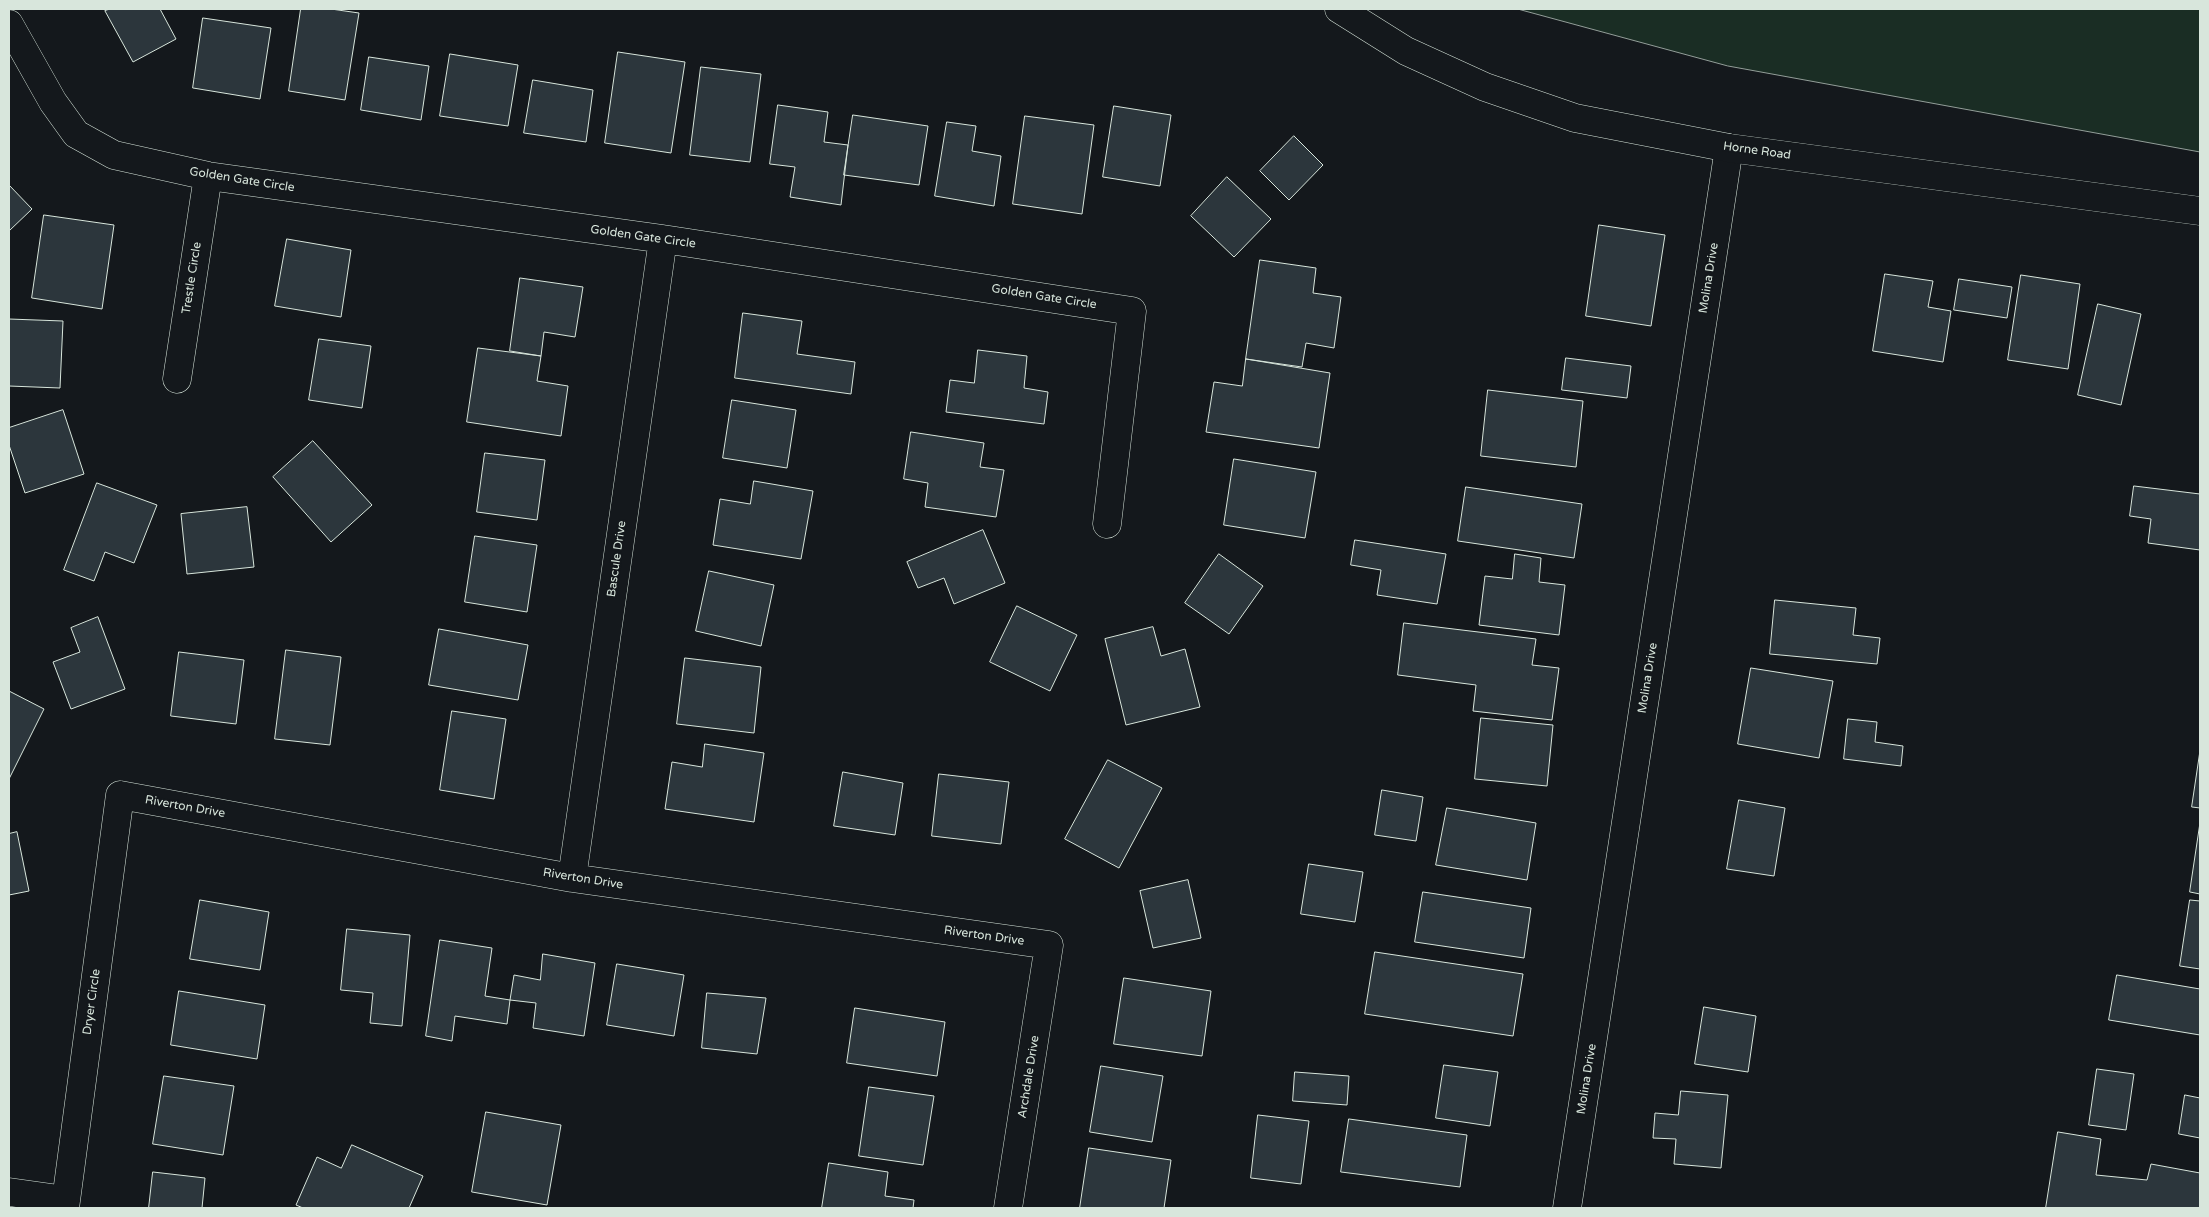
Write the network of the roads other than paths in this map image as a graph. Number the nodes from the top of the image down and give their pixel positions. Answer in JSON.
{"nodes":[{"id":1,"x":1339,"y":9,"type":"edge"},
{"id":2,"x":9,"y":24,"type":"edge"},
{"id":3,"x":1729,"y":148,"type":"junction"},
{"id":4,"x":208,"y":176,"type":"junction"},
{"id":5,"x":2200,"y":211,"type":"edge"},
{"id":6,"x":663,"y":239,"type":"junction"},
{"id":7,"x":177,"y":379,"type":"dead end"},
{"id":8,"x":1108,"y":524,"type":"dead end"},
{"id":9,"x":120,"y":795,"type":"joint"},
{"id":10,"x":572,"y":878,"type":"junction"},
{"id":11,"x":1049,"y":945,"type":"joint"},
{"id":12,"x":9,"y":1192,"type":"edge"},
{"id":13,"x":66,"y":1204,"type":"edge"},
{"id":14,"x":1008,"y":1208,"type":"edge"},
{"id":15,"x":1567,"y":1208,"type":"edge"}],
"edges":[{"from":1,"to":3,"type":"street","name":"Horne Road"},
{"from":2,"to":4,"type":"street","name":"Golden Gate Circle"},
{"from":3,"to":5,"type":"street","name":"Horne Road"},
{"from":3,"to":15,"type":"street","name":"Molina Drive"},
{"from":4,"to":6,"type":"street","name":"Golden Gate Circle"},
{"from":4,"to":7,"type":"street","name":"Trestle Circle"},
{"from":6,"to":8,"type":"street","name":"Golden Gate Circle"},
{"from":6,"to":10,"type":"street","name":"Bascule Drive"},
{"from":9,"to":10,"type":"street","name":"Riverton Drive"},
{"from":9,"to":13,"type":"street","name":"Dryer Circle"},
{"from":10,"to":11,"type":"street","name":"Riverton Drive"},
{"from":11,"to":14,"type":"street","name":"Archdale Drive"},
{"from":12,"to":13,"type":"street"}]}
